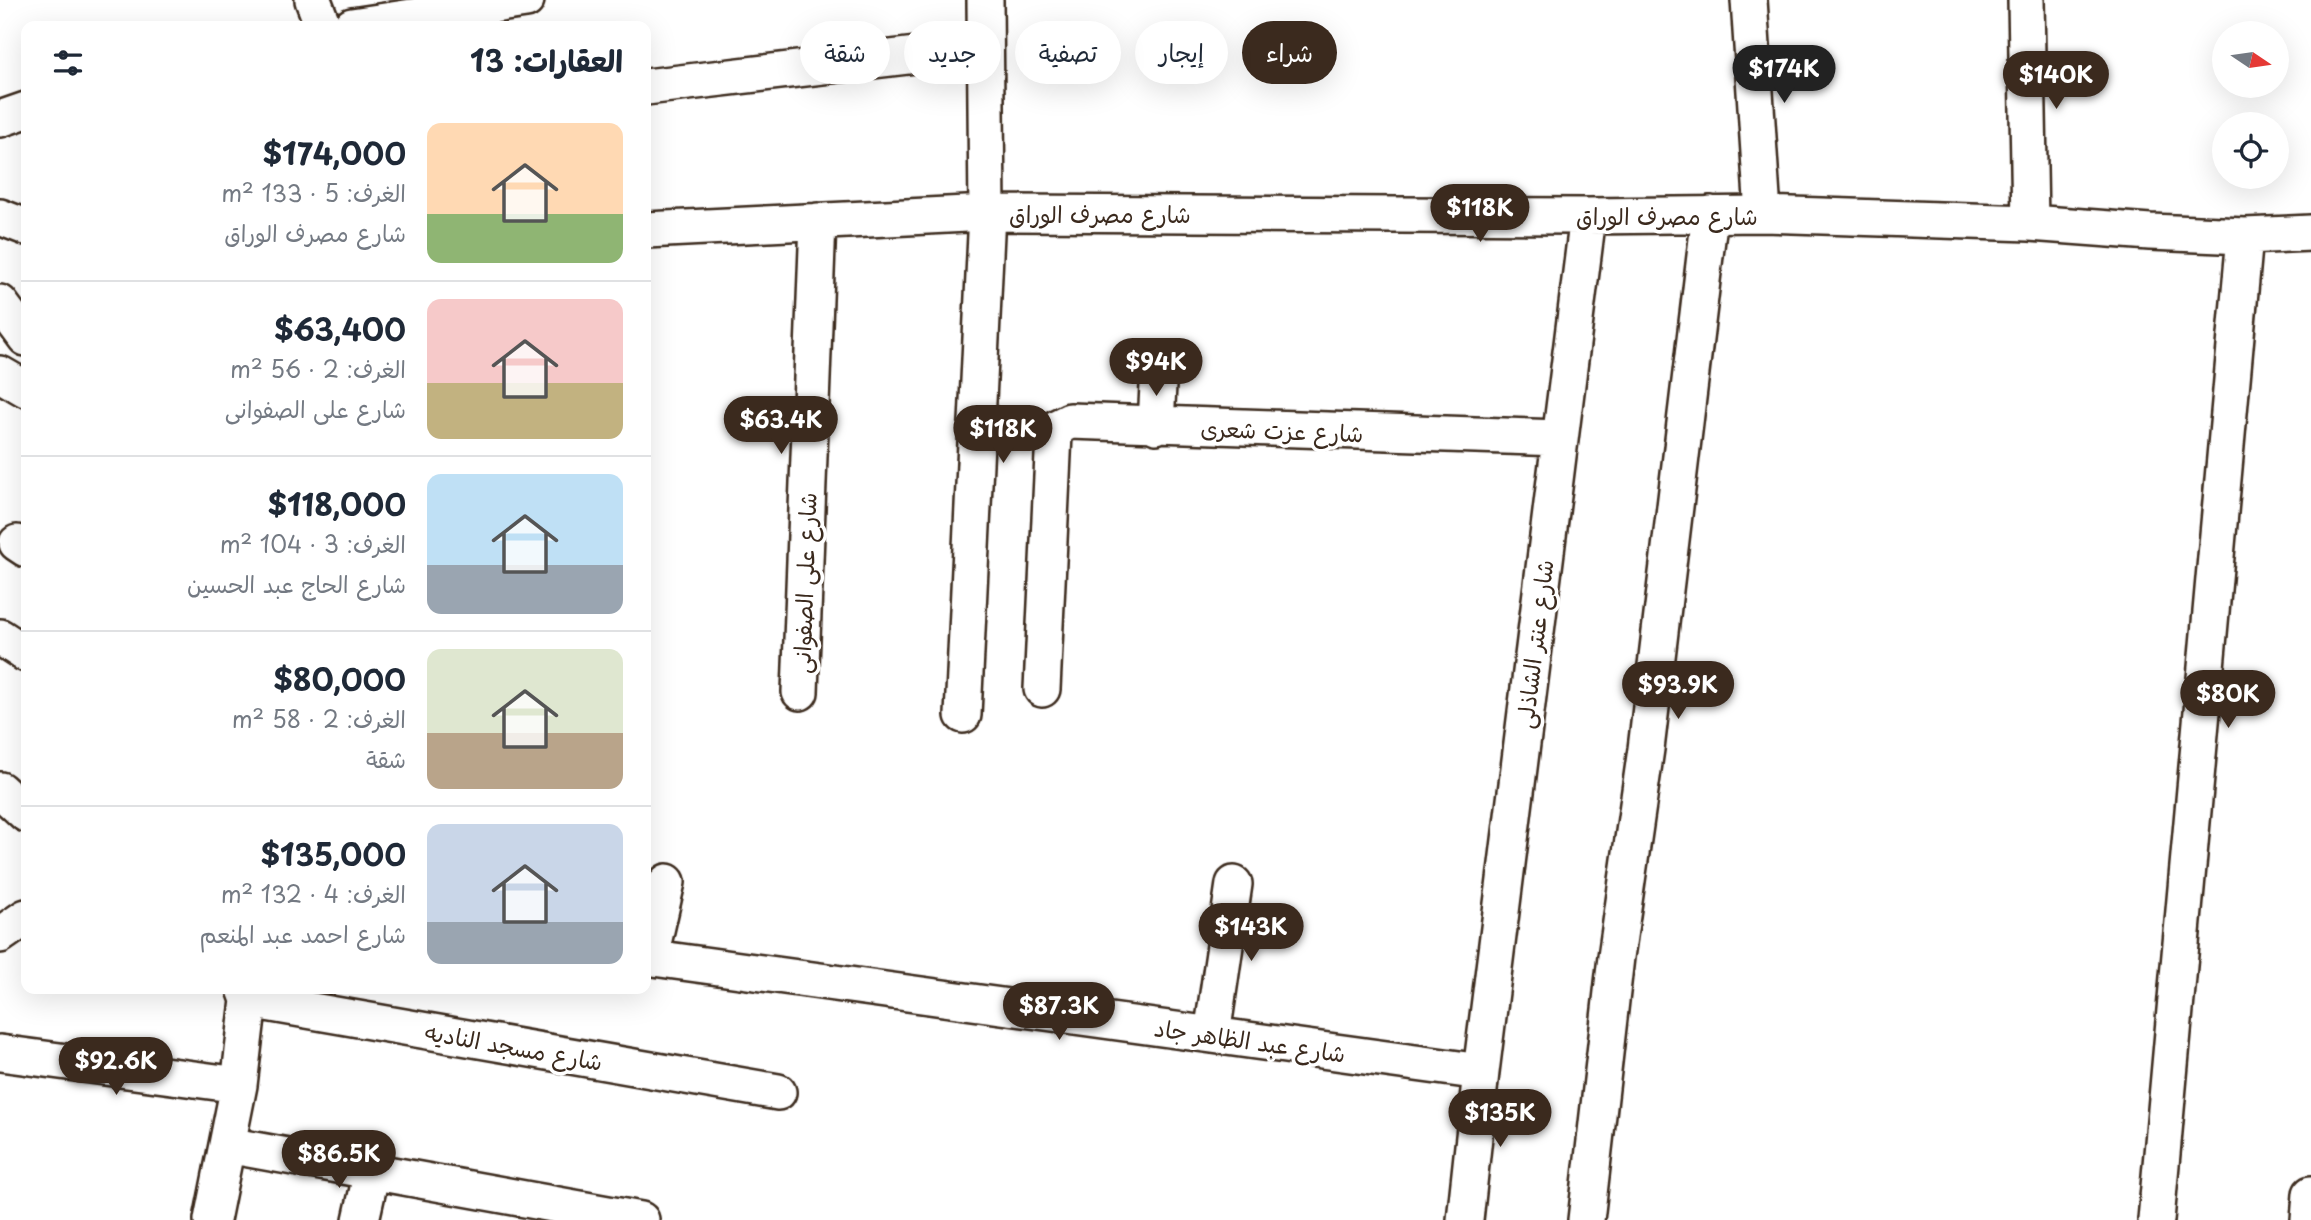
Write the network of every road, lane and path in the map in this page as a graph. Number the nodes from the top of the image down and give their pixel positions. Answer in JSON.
{"nodes":[{"id":1,"x":313,"y":0,"type":"edge"},
{"id":2,"x":526,"y":0,"type":"edge"},
{"id":3,"x":985,"y":0,"type":"edge"},
{"id":4,"x":1749,"y":0,"type":"edge"},
{"id":5,"x":2026,"y":0,"type":"edge"},
{"id":6,"x":321,"y":21,"type":"edge"},
{"id":7,"x":420,"y":21,"type":"edge"},
{"id":8,"x":985,"y":21,"type":"edge"},
{"id":9,"x":904,"y":56,"type":"edge"},
{"id":10,"x":985,"y":84,"type":"edge"},
{"id":11,"x":651,"y":86,"type":"edge"},
{"id":12,"x":21,"y":112,"type":"edge"},
{"id":13,"x":0,"y":119,"type":"edge"},
{"id":14,"x":987,"y":213,"type":"junction"},
{"id":15,"x":1710,"y":214,"type":"junction"},
{"id":16,"x":1763,"y":215,"type":"junction"},
{"id":17,"x":1588,"y":216,"type":"junction"},
{"id":18,"x":0,"y":217,"type":"edge"},
{"id":19,"x":818,"y":221,"type":"junction"},
{"id":20,"x":2030,"y":223,"type":"junction"},
{"id":21,"x":21,"y":225,"type":"edge"},
{"id":22,"x":651,"y":230,"type":"edge"},
{"id":23,"x":2311,"y":233,"type":"edge"},
{"id":24,"x":2245,"y":236,"type":"junction"},
{"id":25,"x":0,"y":303,"type":"edge"},
{"id":26,"x":21,"y":331,"type":"edge"},
{"id":27,"x":1159,"y":363,"type":"dead end"},
{"id":28,"x":0,"y":374,"type":"edge"},
{"id":29,"x":21,"y":386,"type":"edge"},
{"id":30,"x":1156,"y":426,"type":"junction"},
{"id":31,"x":1560,"y":438,"type":"junction"},
{"id":32,"x":0,"y":637,"type":"edge"},
{"id":33,"x":21,"y":651,"type":"edge"},
{"id":34,"x":1042,"y":689,"type":"dead end"},
{"id":35,"x":800,"y":692,"type":"dead end"},
{"id":36,"x":963,"y":715,"type":"dead end"},
{"id":37,"x":0,"y":790,"type":"edge"},
{"id":38,"x":21,"y":809,"type":"edge"},
{"id":39,"x":667,"y":882,"type":"dead end"},
{"id":40,"x":1234,"y":884,"type":"dead end"},
{"id":41,"x":21,"y":920,"type":"edge"},
{"id":42,"x":0,"y":935,"type":"edge"},
{"id":43,"x":651,"y":945,"type":"edge"},
{"id":44,"x":651,"y":957,"type":"edge"},
{"id":45,"x":247,"y":994,"type":"edge"},
{"id":46,"x":1212,"y":1035,"type":"junction"},
{"id":47,"x":0,"y":1053,"type":"edge"},
{"id":48,"x":1480,"y":1072,"type":"junction"},
{"id":49,"x":239,"y":1086,"type":"junction"},
{"id":50,"x":778,"y":1092,"type":"dead end"},
{"id":51,"x":227,"y":1145,"type":"junction"},
{"id":52,"x":372,"y":1171,"type":"junction"},
{"id":53,"x":2311,"y":1194,"type":"edge"},
{"id":54,"x":212,"y":1220,"type":"edge"},
{"id":55,"x":361,"y":1220,"type":"edge"},
{"id":56,"x":641,"y":1220,"type":"edge"},
{"id":57,"x":1465,"y":1220,"type":"edge"},
{"id":58,"x":1586,"y":1220,"type":"edge"},
{"id":59,"x":2156,"y":1220,"type":"edge"},
{"id":60,"x":2309,"y":1220,"type":"edge"}],
"edges":[{"from":1,"to":6,"type":"street"},
{"from":2,"to":7,"type":"street"},
{"from":3,"to":8,"type":"street"},
{"from":4,"to":16,"type":"street"},
{"from":5,"to":20,"type":"street"},
{"from":9,"to":11,"type":"street"},
{"from":10,"to":14,"type":"street"},
{"from":12,"to":13,"type":"street"},
{"from":14,"to":17,"type":"street","name":"شارع مصرف الوراق"},
{"from":14,"to":19,"type":"street","name":"شارع مصرف الوراق"},
{"from":14,"to":36,"type":"street"},
{"from":15,"to":16,"type":"street","name":"شارع مصرف الوراق"},
{"from":15,"to":17,"type":"street","name":"شارع مصرف الوراق"},
{"from":15,"to":58,"type":"street"},
{"from":16,"to":20,"type":"street","name":"شارع مصرف الوراق"},
{"from":17,"to":31,"type":"street","name":"شارع عنتر الشاذلى"},
{"from":18,"to":21,"type":"street"},
{"from":19,"to":22,"type":"street","name":"شارع مصرف الوراق"},
{"from":19,"to":35,"type":"street","name":"شارع على الصفوانى"},
{"from":20,"to":24,"type":"street","name":"شارع مصرف الوراق"},
{"from":23,"to":24,"type":"street","name":"شارع مصرف الوراق"},
{"from":24,"to":59,"type":"street"},
{"from":25,"to":26,"type":"street"},
{"from":27,"to":30,"type":"street"},
{"from":28,"to":29,"type":"street"},
{"from":30,"to":31,"type":"street","name":"شارع عزت شعرى"},
{"from":30,"to":34,"type":"street","name":"شارع عزت شعرى"},
{"from":31,"to":48,"type":"street","name":"شارع عنتر الشاذلى"},
{"from":32,"to":33,"type":"street"},
{"from":37,"to":38,"type":"street"},
{"from":39,"to":43,"type":"street"},
{"from":40,"to":46,"type":"street"},
{"from":41,"to":42,"type":"street"},
{"from":44,"to":46,"type":"street","name":"شارع عبد الظاهر جاد"},
{"from":45,"to":49,"type":"street"},
{"from":45,"to":50,"type":"street","name":"شارع مسجد الناديه"},
{"from":46,"to":48,"type":"street","name":"شارع عبد الظاهر جاد"},
{"from":47,"to":49,"type":"street"},
{"from":48,"to":57,"type":"street","name":"شارع عنتر الشاذلى"},
{"from":49,"to":51,"type":"street"},
{"from":51,"to":52,"type":"street"},
{"from":51,"to":54,"type":"street"},
{"from":52,"to":55,"type":"street"},
{"from":52,"to":56,"type":"street"},
{"from":53,"to":60,"type":"street"}]}
